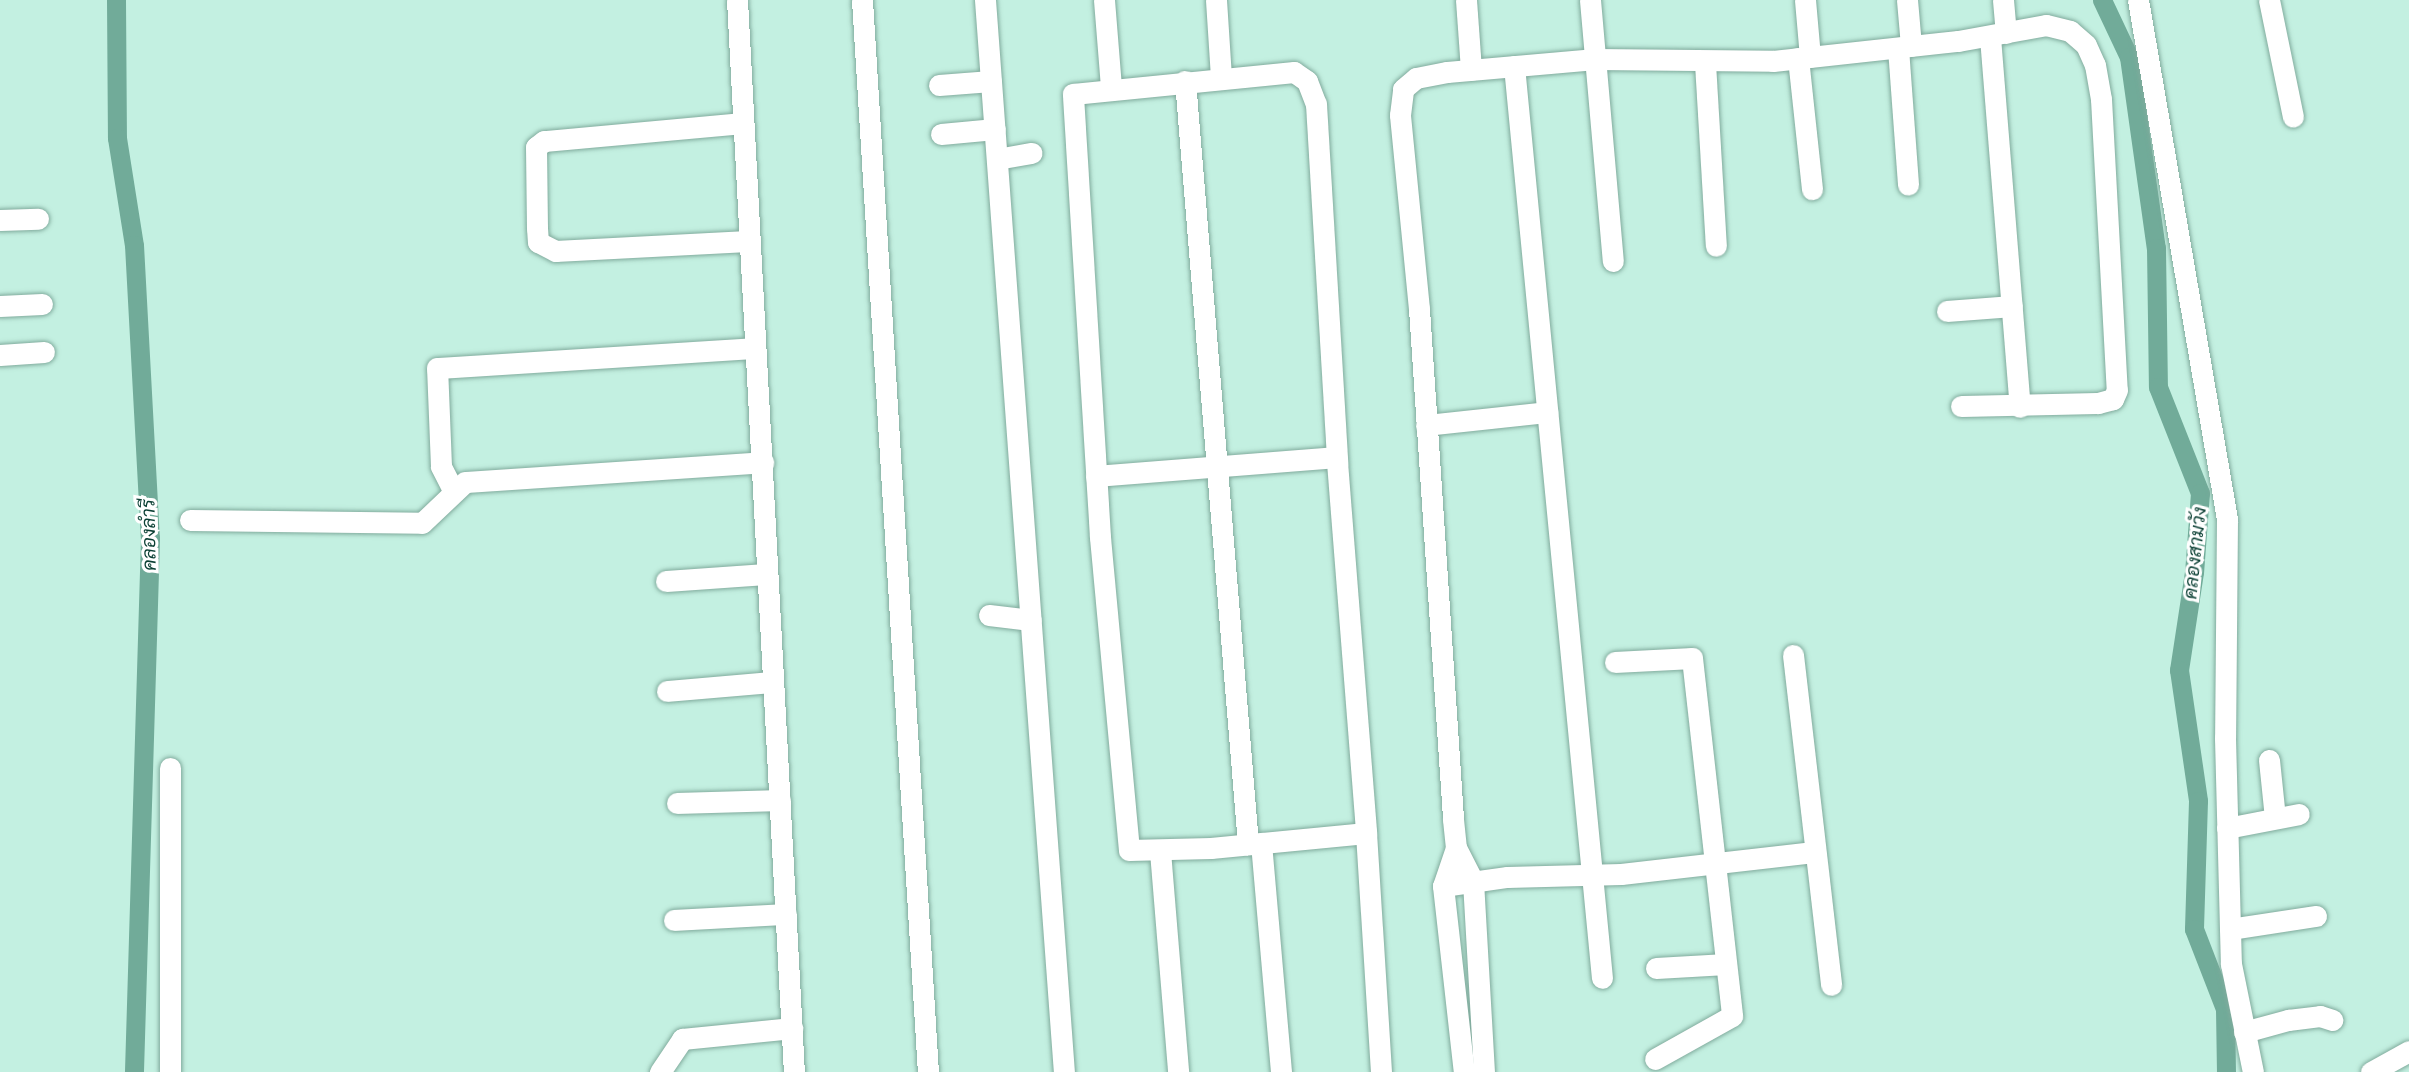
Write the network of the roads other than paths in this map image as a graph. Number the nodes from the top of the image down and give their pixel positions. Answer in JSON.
{"nodes":[{"id":1,"x":737,"y":0,"type":"edge"},
{"id":2,"x":862,"y":0,"type":"edge"},
{"id":3,"x":985,"y":0,"type":"edge"},
{"id":4,"x":1104,"y":0,"type":"edge"},
{"id":5,"x":1216,"y":0,"type":"edge"},
{"id":6,"x":1466,"y":0,"type":"edge"},
{"id":7,"x":1590,"y":0,"type":"edge"},
{"id":8,"x":1805,"y":0,"type":"edge"},
{"id":9,"x":1907,"y":0,"type":"edge"},
{"id":10,"x":2003,"y":0,"type":"edge"},
{"id":11,"x":2138,"y":0,"type":"edge"},
{"id":12,"x":2269,"y":0,"type":"edge"},
{"id":13,"x":1998,"y":35,"type":"junction"},
{"id":14,"x":1904,"y":47,"type":"junction"},
{"id":15,"x":1804,"y":58,"type":"junction"},
{"id":16,"x":1595,"y":59,"type":"junction"},
{"id":17,"x":1705,"y":63,"type":"junction"},
{"id":18,"x":1514,"y":66,"type":"junction"},
{"id":19,"x":1471,"y":70,"type":"junction"},
{"id":20,"x":1221,"y":78,"type":"junction"},
{"id":21,"x":991,"y":80,"type":"junction"},
{"id":22,"x":1185,"y":80,"type":"junction"},
{"id":23,"x":939,"y":85,"type":"dead end"},
{"id":24,"x":1111,"y":87,"type":"junction"},
{"id":25,"x":2293,"y":117,"type":"dead end"},
{"id":26,"x":743,"y":123,"type":"junction"},
{"id":27,"x":995,"y":129,"type":"junction"},
{"id":28,"x":941,"y":134,"type":"dead end"},
{"id":29,"x":1031,"y":153,"type":"dead end"},
{"id":30,"x":997,"y":159,"type":"junction"},
{"id":31,"x":1908,"y":185,"type":"dead end"},
{"id":32,"x":1812,"y":189,"type":"dead end"},
{"id":33,"x":38,"y":219,"type":"dead end"},
{"id":34,"x":0,"y":220,"type":"edge"},
{"id":35,"x":747,"y":241,"type":"junction"},
{"id":36,"x":1716,"y":246,"type":"dead end"},
{"id":37,"x":1613,"y":261,"type":"dead end"},
{"id":38,"x":42,"y":303,"type":"dead end"},
{"id":39,"x":0,"y":306,"type":"edge"},
{"id":40,"x":2012,"y":306,"type":"junction"},
{"id":41,"x":1947,"y":311,"type":"dead end"},
{"id":42,"x":754,"y":348,"type":"junction"},
{"id":43,"x":44,"y":352,"type":"dead end"},
{"id":44,"x":0,"y":355,"type":"edge"},
{"id":45,"x":1961,"y":405,"type":"dead end"},
{"id":46,"x":2020,"y":407,"type":"junction"},
{"id":47,"x":1547,"y":412,"type":"junction"},
{"id":48,"x":1426,"y":425,"type":"junction"},
{"id":49,"x":1336,"y":457,"type":"junction"},
{"id":50,"x":763,"y":462,"type":"junction"},
{"id":51,"x":1216,"y":467,"type":"junction"},
{"id":52,"x":1096,"y":476,"type":"junction"},
{"id":53,"x":454,"y":492,"type":"junction"},
{"id":54,"x":190,"y":520,"type":"dead end"},
{"id":55,"x":766,"y":574,"type":"junction"},
{"id":56,"x":666,"y":581,"type":"dead end"},
{"id":57,"x":989,"y":615,"type":"dead end"},
{"id":58,"x":1031,"y":620,"type":"junction"},
{"id":59,"x":1793,"y":655,"type":"dead end"},
{"id":60,"x":1615,"y":662,"type":"dead end"},
{"id":61,"x":773,"y":682,"type":"junction"},
{"id":62,"x":667,"y":691,"type":"dead end"},
{"id":63,"x":2269,"y":760,"type":"dead end"},
{"id":64,"x":170,"y":768,"type":"dead end"},
{"id":65,"x":780,"y":800,"type":"junction"},
{"id":66,"x":677,"y":803,"type":"dead end"},
{"id":67,"x":2298,"y":814,"type":"dead end"},
{"id":68,"x":2275,"y":818,"type":"junction"},
{"id":69,"x":2227,"y":828,"type":"junction"},
{"id":70,"x":1366,"y":832,"type":"junction"},
{"id":71,"x":1254,"y":844,"type":"junction"},
{"id":72,"x":1456,"y":848,"type":"junction"},
{"id":73,"x":1160,"y":850,"type":"junction"},
{"id":74,"x":1814,"y":852,"type":"junction"},
{"id":75,"x":1716,"y":863,"type":"junction"},
{"id":76,"x":1595,"y":875,"type":"junction"},
{"id":77,"x":1473,"y":881,"type":"junction"},
{"id":78,"x":1443,"y":886,"type":"junction"},
{"id":79,"x":786,"y":914,"type":"junction"},
{"id":80,"x":2316,"y":916,"type":"dead end"},
{"id":81,"x":674,"y":920,"type":"dead end"},
{"id":82,"x":2230,"y":929,"type":"junction"},
{"id":83,"x":1726,"y":964,"type":"junction"},
{"id":84,"x":1656,"y":968,"type":"dead end"},
{"id":85,"x":1602,"y":978,"type":"dead end"},
{"id":86,"x":1831,"y":985,"type":"dead end"},
{"id":87,"x":2332,"y":1020,"type":"dead end"},
{"id":88,"x":792,"y":1028,"type":"junction"},
{"id":89,"x":2244,"y":1032,"type":"junction"},
{"id":90,"x":2409,"y":1051,"type":"edge"},
{"id":91,"x":1655,"y":1059,"type":"dead end"},
{"id":92,"x":170,"y":1072,"type":"edge"},
{"id":93,"x":660,"y":1072,"type":"edge"},
{"id":94,"x":794,"y":1072,"type":"edge"},
{"id":95,"x":928,"y":1072,"type":"edge"},
{"id":96,"x":1064,"y":1072,"type":"edge"},
{"id":97,"x":1178,"y":1072,"type":"edge"},
{"id":98,"x":1281,"y":1072,"type":"edge"},
{"id":99,"x":1381,"y":1072,"type":"edge"},
{"id":100,"x":1464,"y":1072,"type":"edge"},
{"id":101,"x":1485,"y":1072,"type":"edge"},
{"id":102,"x":2253,"y":1072,"type":"edge"},
{"id":103,"x":2371,"y":1072,"type":"edge"}],
"edges":[{"from":1,"to":26,"type":"street"},
{"from":2,"to":95,"type":"street"},
{"from":3,"to":21,"type":"street"},
{"from":4,"to":24,"type":"street"},
{"from":5,"to":20,"type":"street"},
{"from":6,"to":19,"type":"street"},
{"from":7,"to":16,"type":"street"},
{"from":8,"to":15,"type":"street"},
{"from":9,"to":14,"type":"street"},
{"from":10,"to":13,"type":"street"},
{"from":11,"to":69,"type":"street"},
{"from":12,"to":25,"type":"street"},
{"from":13,"to":14,"type":"street"},
{"from":13,"to":40,"type":"street"},
{"from":13,"to":46,"type":"street"},
{"from":14,"to":15,"type":"street"},
{"from":14,"to":31,"type":"street"},
{"from":15,"to":17,"type":"street"},
{"from":15,"to":32,"type":"street"},
{"from":16,"to":17,"type":"street"},
{"from":16,"to":18,"type":"street"},
{"from":16,"to":37,"type":"street"},
{"from":17,"to":36,"type":"street"},
{"from":18,"to":19,"type":"street"},
{"from":18,"to":47,"type":"street"},
{"from":19,"to":48,"type":"street"},
{"from":20,"to":22,"type":"street"},
{"from":20,"to":49,"type":"street"},
{"from":21,"to":23,"type":"street"},
{"from":21,"to":27,"type":"street"},
{"from":22,"to":24,"type":"street"},
{"from":22,"to":51,"type":"street"},
{"from":24,"to":52,"type":"street"},
{"from":26,"to":35,"type":"street"},
{"from":26,"to":35,"type":"street"},
{"from":27,"to":28,"type":"street"},
{"from":27,"to":30,"type":"street"},
{"from":29,"to":30,"type":"street"},
{"from":30,"to":58,"type":"street"},
{"from":33,"to":34,"type":"street"},
{"from":35,"to":42,"type":"street"},
{"from":38,"to":39,"type":"street"},
{"from":40,"to":41,"type":"street"},
{"from":40,"to":46,"type":"street"},
{"from":42,"to":50,"type":"street"},
{"from":42,"to":53,"type":"street"},
{"from":43,"to":44,"type":"street"},
{"from":45,"to":46,"type":"street"},
{"from":47,"to":48,"type":"street"},
{"from":47,"to":76,"type":"street"},
{"from":48,"to":72,"type":"street"},
{"from":49,"to":51,"type":"street"},
{"from":49,"to":70,"type":"street"},
{"from":50,"to":53,"type":"street"},
{"from":50,"to":55,"type":"street"},
{"from":51,"to":52,"type":"street"},
{"from":51,"to":71,"type":"street"},
{"from":52,"to":73,"type":"street"},
{"from":53,"to":54,"type":"street"},
{"from":55,"to":56,"type":"street"},
{"from":55,"to":61,"type":"street"},
{"from":57,"to":58,"type":"street"},
{"from":58,"to":96,"type":"street"},
{"from":59,"to":74,"type":"street"},
{"from":60,"to":75,"type":"street"},
{"from":61,"to":62,"type":"street"},
{"from":61,"to":65,"type":"street"},
{"from":63,"to":68,"type":"street"},
{"from":64,"to":92,"type":"street"},
{"from":65,"to":66,"type":"street"},
{"from":65,"to":79,"type":"street"},
{"from":67,"to":68,"type":"street"},
{"from":68,"to":69,"type":"street"},
{"from":69,"to":82,"type":"street"},
{"from":70,"to":71,"type":"street"},
{"from":70,"to":99,"type":"street"},
{"from":71,"to":73,"type":"street"},
{"from":71,"to":98,"type":"street"},
{"from":72,"to":77,"type":"street"},
{"from":72,"to":78,"type":"street"},
{"from":73,"to":97,"type":"street"},
{"from":74,"to":75,"type":"street"},
{"from":74,"to":86,"type":"street"},
{"from":75,"to":76,"type":"street"},
{"from":75,"to":83,"type":"street"},
{"from":76,"to":77,"type":"street"},
{"from":76,"to":85,"type":"street"},
{"from":77,"to":78,"type":"street"},
{"from":77,"to":101,"type":"street"},
{"from":78,"to":100,"type":"street"},
{"from":79,"to":81,"type":"street"},
{"from":79,"to":88,"type":"street"},
{"from":80,"to":82,"type":"street"},
{"from":82,"to":89,"type":"street"},
{"from":83,"to":84,"type":"street"},
{"from":83,"to":91,"type":"street"},
{"from":87,"to":89,"type":"street"},
{"from":88,"to":93,"type":"street"},
{"from":88,"to":94,"type":"street"},
{"from":89,"to":102,"type":"street"},
{"from":90,"to":103,"type":"street"}]}
